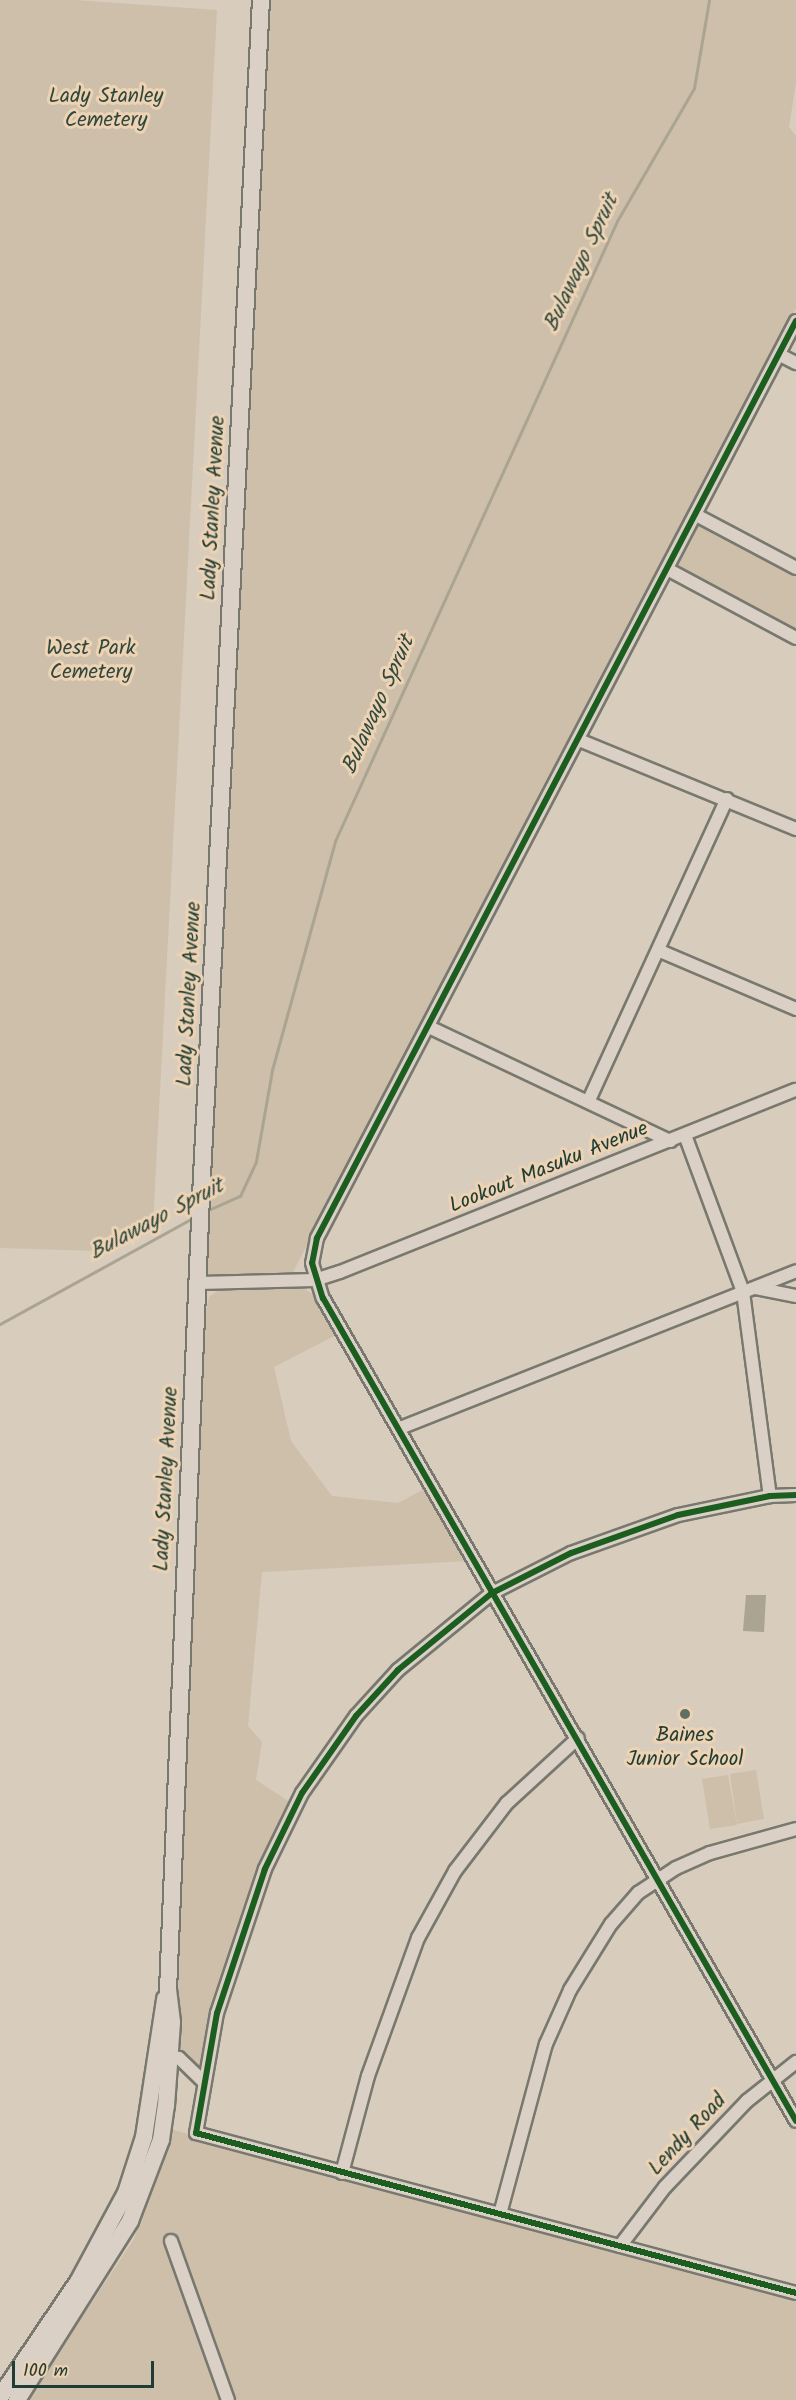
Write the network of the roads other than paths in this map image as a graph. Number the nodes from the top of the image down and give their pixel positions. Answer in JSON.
{"nodes":[{"id":1,"x":261,"y":0,"type":"edge"},
{"id":2,"x":796,"y":321,"type":"edge"},
{"id":3,"x":780,"y":355,"type":"junction"},
{"id":4,"x":796,"y":363,"type":"edge"},
{"id":5,"x":696,"y":515,"type":"junction"},
{"id":6,"x":796,"y":568,"type":"edge"},
{"id":7,"x":669,"y":570,"type":"junction"},
{"id":8,"x":796,"y":638,"type":"edge"},
{"id":9,"x":579,"y":740,"type":"junction"},
{"id":10,"x":727,"y":799,"type":"junction"},
{"id":11,"x":796,"y":829,"type":"edge"},
{"id":12,"x":660,"y":951,"type":"junction"},
{"id":13,"x":796,"y":1010,"type":"edge"},
{"id":14,"x":429,"y":1027,"type":"junction"},
{"id":15,"x":796,"y":1090,"type":"edge"},
{"id":16,"x":589,"y":1100,"type":"junction"},
{"id":17,"x":685,"y":1135,"type":"junction"},
{"id":18,"x":670,"y":1141,"type":"junction"},
{"id":19,"x":796,"y":1271,"type":"edge"},
{"id":20,"x":315,"y":1280,"type":"junction"},
{"id":21,"x":199,"y":1283,"type":"junction"},
{"id":22,"x":749,"y":1290,"type":"junction"},
{"id":23,"x":796,"y":1296,"type":"edge"},
{"id":24,"x":400,"y":1428,"type":"junction"},
{"id":25,"x":796,"y":1495,"type":"edge"},
{"id":26,"x":770,"y":1496,"type":"junction"},
{"id":27,"x":492,"y":1593,"type":"junction"},
{"id":28,"x":578,"y":1738,"type":"junction"},
{"id":29,"x":796,"y":1829,"type":"edge"},
{"id":30,"x":656,"y":1879,"type":"junction"},
{"id":31,"x":163,"y":2055,"type":"junction"},
{"id":32,"x":796,"y":2062,"type":"edge"},
{"id":33,"x":771,"y":2078,"type":"junction"},
{"id":34,"x":204,"y":2082,"type":"junction"},
{"id":35,"x":796,"y":2121,"type":"edge"},
{"id":36,"x":342,"y":2173,"type":"junction"},
{"id":37,"x":500,"y":2214,"type":"junction"},
{"id":38,"x":171,"y":2241,"type":"dead end"},
{"id":39,"x":620,"y":2246,"type":"junction"},
{"id":40,"x":796,"y":2293,"type":"edge"},
{"id":41,"x":0,"y":2397,"type":"edge"},
{"id":42,"x":17,"y":2400,"type":"edge"},
{"id":43,"x":228,"y":2400,"type":"edge"}],
"edges":[{"from":1,"to":21,"type":"highway","name":"Lady Stanley Avenue"},
{"from":2,"to":3,"type":"street"},
{"from":3,"to":4,"type":"street"},
{"from":3,"to":5,"type":"street"},
{"from":5,"to":6,"type":"street"},
{"from":5,"to":7,"type":"street"},
{"from":7,"to":8,"type":"street"},
{"from":7,"to":9,"type":"street"},
{"from":9,"to":10,"type":"street"},
{"from":9,"to":14,"type":"street"},
{"from":10,"to":11,"type":"street"},
{"from":10,"to":12,"type":"street"},
{"from":12,"to":13,"type":"street"},
{"from":12,"to":16,"type":"street"},
{"from":14,"to":16,"type":"street"},
{"from":14,"to":20,"type":"street"},
{"from":15,"to":17,"type":"street","name":"Lookout Masuku Avenue"},
{"from":16,"to":18,"type":"street"},
{"from":17,"to":18,"type":"street","name":"Lookout Masuku Avenue"},
{"from":17,"to":22,"type":"street"},
{"from":18,"to":20,"type":"street","name":"Lookout Masuku Avenue"},
{"from":19,"to":22,"type":"street"},
{"from":20,"to":21,"type":"street","name":"Lookout Masuku Avenue"},
{"from":20,"to":24,"type":"street"},
{"from":21,"to":31,"type":"highway","name":"Lady Stanley Avenue"},
{"from":22,"to":23,"type":"street"},
{"from":22,"to":24,"type":"street"},
{"from":22,"to":26,"type":"street"},
{"from":24,"to":27,"type":"street"},
{"from":25,"to":26,"type":"street"},
{"from":26,"to":27,"type":"street"},
{"from":27,"to":28,"type":"street"},
{"from":27,"to":34,"type":"street"},
{"from":28,"to":30,"type":"street"},
{"from":28,"to":36,"type":"street"},
{"from":29,"to":30,"type":"street"},
{"from":30,"to":33,"type":"street"},
{"from":30,"to":37,"type":"street"},
{"from":31,"to":34,"type":"street"},
{"from":31,"to":41,"type":"highway","name":"Lady Stanley Avenue"},
{"from":31,"to":42,"type":"highway","name":"Lady Stanley Avenue"},
{"from":32,"to":33,"type":"street","name":"Lendy Road"},
{"from":33,"to":35,"type":"street"},
{"from":33,"to":39,"type":"street","name":"Lendy Road"},
{"from":34,"to":36,"type":"street"},
{"from":36,"to":37,"type":"street"},
{"from":37,"to":39,"type":"street"},
{"from":38,"to":43,"type":"street"},
{"from":39,"to":40,"type":"street"}]}
